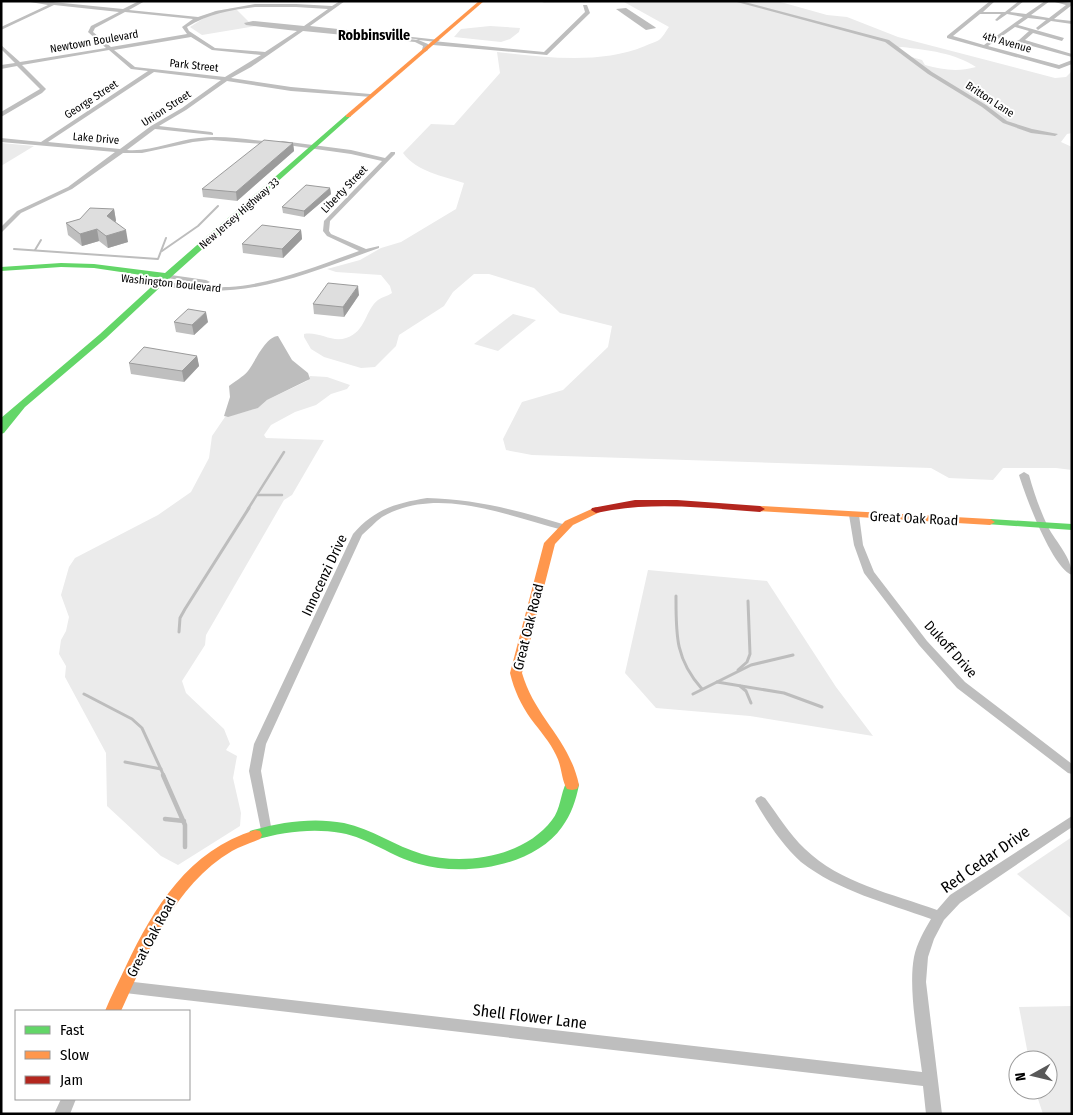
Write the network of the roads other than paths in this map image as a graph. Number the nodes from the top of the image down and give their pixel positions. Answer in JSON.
{"nodes":[{"id":1,"x":26,"y":1,"type":"edge"},
{"id":2,"x":58,"y":1,"type":"edge"},
{"id":3,"x":143,"y":1,"type":"edge"},
{"id":4,"x":343,"y":1,"type":"edge"},
{"id":5,"x":482,"y":1,"type":"edge"},
{"id":6,"x":736,"y":1,"type":"edge"},
{"id":7,"x":993,"y":1,"type":"edge"},
{"id":8,"x":1022,"y":1,"type":"edge"},
{"id":9,"x":1048,"y":1,"type":"edge"},
{"id":10,"x":1053,"y":1,"type":"edge"},
{"id":11,"x":52,"y":4,"type":"junction"},
{"id":12,"x":1071,"y":4,"type":"edge"},
{"id":13,"x":585,"y":6,"type":"dead end"},
{"id":14,"x":333,"y":8,"type":"junction"},
{"id":15,"x":124,"y":11,"type":"junction"},
{"id":16,"x":1007,"y":12,"type":"junction"},
{"id":17,"x":980,"y":13,"type":"junction"},
{"id":18,"x":1028,"y":16,"type":"junction"},
{"id":19,"x":196,"y":18,"type":"junction"},
{"id":20,"x":997,"y":20,"type":"dead end"},
{"id":21,"x":1050,"y":20,"type":"junction"},
{"id":22,"x":1,"y":21,"type":"edge"},
{"id":23,"x":14,"y":22,"type":"junction"},
{"id":24,"x":1014,"y":25,"type":"junction"},
{"id":25,"x":1070,"y":26,"type":"edge"},
{"id":26,"x":1038,"y":28,"type":"dead end"},
{"id":27,"x":1,"y":29,"type":"edge"},
{"id":28,"x":303,"y":29,"type":"junction"},
{"id":29,"x":1032,"y":31,"type":"junction"},
{"id":30,"x":189,"y":34,"type":"junction"},
{"id":31,"x":1062,"y":39,"type":"dead end"},
{"id":32,"x":435,"y":41,"type":"junction"},
{"id":33,"x":1021,"y":41,"type":"junction"},
{"id":34,"x":1012,"y":45,"type":"dead end"},
{"id":35,"x":1,"y":46,"type":"edge"},
{"id":36,"x":107,"y":47,"type":"junction"},
{"id":37,"x":984,"y":47,"type":"junction"},
{"id":38,"x":548,"y":51,"type":"junction"},
{"id":39,"x":267,"y":54,"type":"junction"},
{"id":40,"x":1072,"y":56,"type":"edge"},
{"id":41,"x":18,"y":62,"type":"junction"},
{"id":42,"x":1072,"y":62,"type":"edge"},
{"id":43,"x":1,"y":63,"type":"edge"},
{"id":44,"x":1,"y":67,"type":"edge"},
{"id":45,"x":152,"y":71,"type":"junction"},
{"id":46,"x":226,"y":79,"type":"junction"},
{"id":47,"x":370,"y":96,"type":"junction"},
{"id":48,"x":1,"y":114,"type":"edge"},
{"id":49,"x":153,"y":127,"type":"junction"},
{"id":50,"x":212,"y":134,"type":"junction"},
{"id":51,"x":1055,"y":134,"type":"dead end"},
{"id":52,"x":1,"y":140,"type":"edge"},
{"id":53,"x":187,"y":141,"type":"junction"},
{"id":54,"x":42,"y":144,"type":"junction"},
{"id":55,"x":292,"y":145,"type":"junction"},
{"id":56,"x":314,"y":148,"type":"junction"},
{"id":57,"x":120,"y":151,"type":"junction"},
{"id":58,"x":393,"y":152,"type":"dead end"},
{"id":59,"x":386,"y":160,"type":"junction"},
{"id":60,"x":1,"y":231,"type":"edge"},
{"id":61,"x":377,"y":247,"type":"dead end"},
{"id":62,"x":365,"y":251,"type":"junction"},
{"id":63,"x":1,"y":269,"type":"edge"},
{"id":64,"x":1,"y":274,"type":"edge"},
{"id":65,"x":163,"y":280,"type":"junction"},
{"id":66,"x":22,"y":405,"type":"junction"},
{"id":67,"x":1,"y":423,"type":"edge"},
{"id":68,"x":1,"y":431,"type":"edge"},
{"id":69,"x":1024,"y":475,"type":"dead end"},
{"id":70,"x":854,"y":514,"type":"junction"},
{"id":71,"x":1042,"y":526,"type":"junction"},
{"id":72,"x":563,"y":527,"type":"junction"},
{"id":73,"x":1072,"y":527,"type":"edge"},
{"id":74,"x":1072,"y":572,"type":"edge"},
{"id":75,"x":1072,"y":770,"type":"edge"},
{"id":76,"x":761,"y":801,"type":"dead end"},
{"id":77,"x":1072,"y":821,"type":"edge"},
{"id":78,"x":266,"y":832,"type":"junction"},
{"id":79,"x":939,"y":916,"type":"junction"},
{"id":80,"x":125,"y":987,"type":"junction"},
{"id":81,"x":114,"y":1010,"type":"edge"},
{"id":82,"x":930,"y":1080,"type":"junction"},
{"id":83,"x":69,"y":1100,"type":"edge"},
{"id":84,"x":62,"y":1114,"type":"edge"},
{"id":85,"x":934,"y":1114,"type":"edge"}],
"edges":[{"from":1,"to":11,"type":"street"},
{"from":2,"to":11,"type":"street"},
{"from":3,"to":15,"type":"street","name":"Park Street"},
{"from":4,"to":14,"type":"street","name":"Union Street"},
{"from":5,"to":32,"type":"street","name":"New Jersey Highway 33"},
{"from":6,"to":51,"type":"street","name":"Britton Lane"},
{"from":7,"to":17,"type":"street"},
{"from":8,"to":16,"type":"street"},
{"from":9,"to":18,"type":"street"},
{"from":10,"to":12,"type":"street"},
{"from":11,"to":15,"type":"street"},
{"from":11,"to":23,"type":"street"},
{"from":12,"to":21,"type":"street"},
{"from":13,"to":38,"type":"street"},
{"from":14,"to":19,"type":"street"},
{"from":14,"to":28,"type":"street","name":"Union Street"},
{"from":15,"to":19,"type":"street"},
{"from":15,"to":36,"type":"street","name":"Park Street"},
{"from":16,"to":17,"type":"street"},
{"from":16,"to":18,"type":"street"},
{"from":16,"to":20,"type":"street"},
{"from":17,"to":37,"type":"street","name":"4th Avenue"},
{"from":18,"to":21,"type":"street"},
{"from":18,"to":24,"type":"street"},
{"from":19,"to":30,"type":"street"},
{"from":21,"to":25,"type":"street"},
{"from":21,"to":26,"type":"street"},
{"from":22,"to":23,"type":"street"},
{"from":23,"to":27,"type":"street"},
{"from":24,"to":29,"type":"street"},
{"from":24,"to":37,"type":"street"},
{"from":28,"to":28,"type":"street"},
{"from":28,"to":32,"type":"street"},
{"from":28,"to":32,"type":"street"},
{"from":28,"to":39,"type":"street","name":"Union Street"},
{"from":29,"to":31,"type":"street"},
{"from":29,"to":33,"type":"street"},
{"from":30,"to":36,"type":"street","name":"Newtown Boulevard"},
{"from":30,"to":39,"type":"street"},
{"from":32,"to":38,"type":"street"},
{"from":32,"to":38,"type":"street"},
{"from":32,"to":47,"type":"street","name":"New Jersey Highway 33"},
{"from":33,"to":34,"type":"street"},
{"from":33,"to":40,"type":"street"},
{"from":35,"to":41,"type":"street"},
{"from":36,"to":41,"type":"street","name":"Newtown Boulevard"},
{"from":36,"to":45,"type":"street","name":"Park Street"},
{"from":37,"to":42,"type":"street","name":"4th Avenue"},
{"from":39,"to":46,"type":"street","name":"Union Street"},
{"from":41,"to":43,"type":"street","name":"Newtown Boulevard"},
{"from":41,"to":44,"type":"street","name":"Newtown Boulevard"},
{"from":41,"to":48,"type":"street"},
{"from":45,"to":46,"type":"street","name":"Park Street"},
{"from":45,"to":54,"type":"street","name":"George Street"},
{"from":46,"to":47,"type":"street","name":"Park Street"},
{"from":46,"to":49,"type":"street","name":"Union Street"},
{"from":47,"to":56,"type":"street","name":"New Jersey Highway 33"},
{"from":49,"to":50,"type":"street"},
{"from":49,"to":57,"type":"street","name":"Union Street"},
{"from":50,"to":53,"type":"street","name":"Lake Drive"},
{"from":50,"to":55,"type":"street","name":"Lake Drive"},
{"from":52,"to":54,"type":"street","name":"Lake Drive"},
{"from":53,"to":55,"type":"street","name":"Lake Drive"},
{"from":53,"to":57,"type":"street","name":"Lake Drive"},
{"from":54,"to":57,"type":"street","name":"Lake Drive"},
{"from":55,"to":56,"type":"street","name":"Lake Drive"},
{"from":56,"to":59,"type":"street","name":"Lake Drive"},
{"from":56,"to":65,"type":"street","name":"New Jersey Highway 33"},
{"from":57,"to":60,"type":"street","name":"Union Street"},
{"from":58,"to":59,"type":"street","name":"Liberty Street"},
{"from":59,"to":62,"type":"street","name":"Liberty Street"},
{"from":61,"to":62,"type":"street","name":"Washington Boulevard"},
{"from":62,"to":65,"type":"street","name":"Washington Boulevard"},
{"from":63,"to":65,"type":"street","name":"Washington Boulevard"},
{"from":64,"to":65,"type":"street","name":"Washington Boulevard"},
{"from":65,"to":66,"type":"street","name":"New Jersey Highway 33"},
{"from":66,"to":67,"type":"street"},
{"from":66,"to":68,"type":"street","name":"New Jersey Highway 33"},
{"from":69,"to":71,"type":"street"},
{"from":70,"to":71,"type":"street","name":"Great Oak Road"},
{"from":70,"to":72,"type":"street","name":"Great Oak Road"},
{"from":70,"to":75,"type":"street","name":"Dukoff Drive"},
{"from":71,"to":73,"type":"street","name":"Great Oak Road"},
{"from":71,"to":74,"type":"street"},
{"from":72,"to":78,"type":"street","name":"Innocenzi Drive"},
{"from":72,"to":78,"type":"street","name":"Great Oak Road"},
{"from":76,"to":79,"type":"street"},
{"from":77,"to":79,"type":"street","name":"Red Cedar Drive"},
{"from":78,"to":80,"type":"street","name":"Great Oak Road"},
{"from":79,"to":82,"type":"street","name":"Red Cedar Drive"},
{"from":80,"to":81,"type":"street","name":"Great Oak Road"},
{"from":80,"to":82,"type":"street","name":"Shell Flower Lane"},
{"from":82,"to":85,"type":"street","name":"Red Cedar Drive"},
{"from":83,"to":84,"type":"street"}]}
